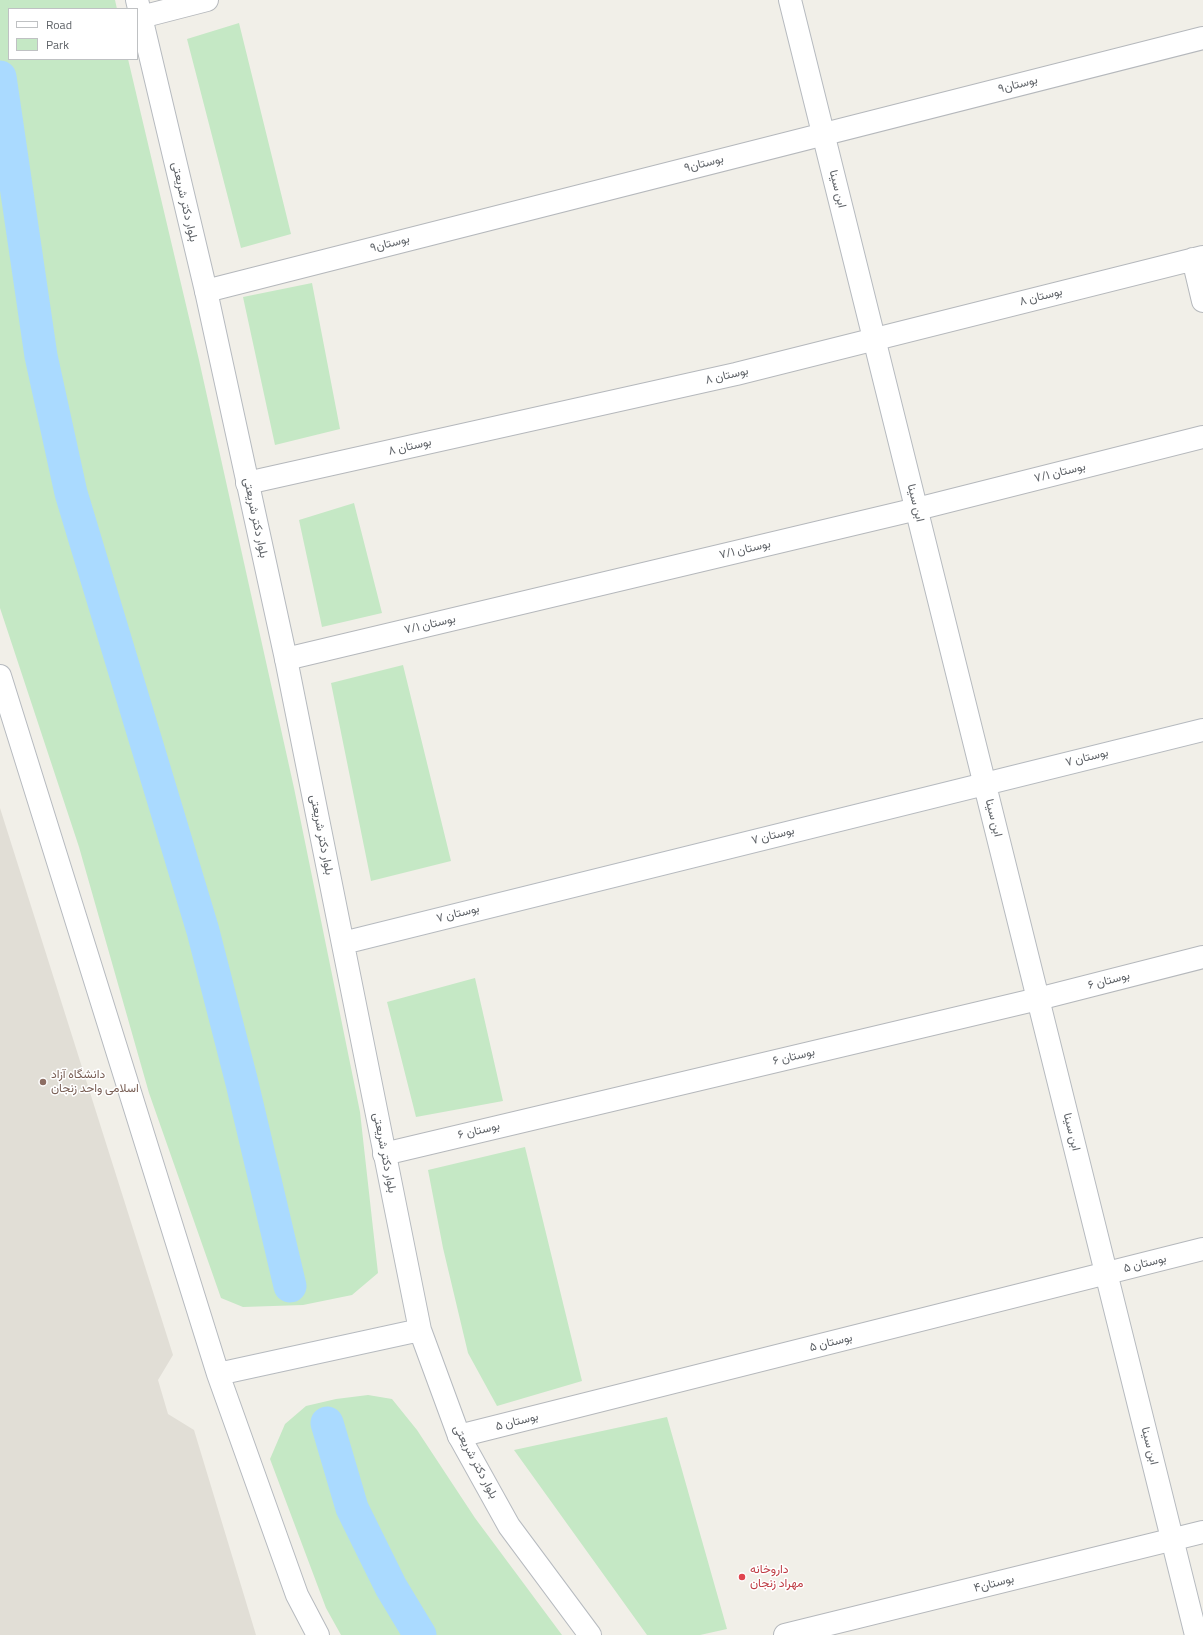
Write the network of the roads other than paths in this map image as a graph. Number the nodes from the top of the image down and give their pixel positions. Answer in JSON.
{"nodes":[{"id":1,"x":207,"y":0,"type":"edge"},
{"id":2,"x":790,"y":0,"type":"edge"},
{"id":3,"x":139,"y":8,"type":"edge"},
{"id":4,"x":1203,"y":38,"type":"edge"},
{"id":5,"x":824,"y":134,"type":"junction"},
{"id":6,"x":1198,"y":258,"type":"edge"},
{"id":7,"x":206,"y":291,"type":"junction"},
{"id":8,"x":1203,"y":301,"type":"edge"},
{"id":9,"x":875,"y":339,"type":"junction"},
{"id":10,"x":1203,"y":437,"type":"edge"},
{"id":11,"x":247,"y":483,"type":"junction"},
{"id":12,"x":917,"y":509,"type":"junction"},
{"id":13,"x":286,"y":659,"type":"junction"},
{"id":14,"x":0,"y":676,"type":"edge"},
{"id":15,"x":1203,"y":730,"type":"edge"},
{"id":16,"x":985,"y":784,"type":"junction"},
{"id":17,"x":343,"y":943,"type":"junction"},
{"id":18,"x":1203,"y":957,"type":"edge"},
{"id":19,"x":1038,"y":999,"type":"junction"},
{"id":20,"x":384,"y":1154,"type":"junction"},
{"id":21,"x":1203,"y":1249,"type":"edge"},
{"id":22,"x":1106,"y":1274,"type":"junction"},
{"id":23,"x":420,"y":1330,"type":"junction"},
{"id":24,"x":218,"y":1374,"type":"junction"},
{"id":25,"x":460,"y":1436,"type":"junction"},
{"id":26,"x":1203,"y":1532,"type":"edge"},
{"id":27,"x":1172,"y":1540,"type":"junction"},
{"id":28,"x":318,"y":1635,"type":"edge"},
{"id":29,"x":590,"y":1635,"type":"edge"},
{"id":30,"x":785,"y":1635,"type":"edge"},
{"id":31,"x":1196,"y":1635,"type":"edge"}],
"edges":[{"from":1,"to":3,"type":"street"},
{"from":2,"to":5,"type":"street","name":"ابن سینا"},
{"from":3,"to":7,"type":"street","name":"بلوار دکتر شریعتی"},
{"from":4,"to":5,"type":"street","name":"بوستان۹"},
{"from":5,"to":7,"type":"street","name":"بوستان۹"},
{"from":5,"to":9,"type":"street","name":"ابن سینا"},
{"from":6,"to":8,"type":"street"},
{"from":6,"to":9,"type":"street","name":"بوستان ۸"},
{"from":7,"to":11,"type":"street","name":"بلوار دکتر شریعتی"},
{"from":9,"to":11,"type":"street","name":"بوستان ۸"},
{"from":9,"to":12,"type":"street","name":"ابن سینا"},
{"from":10,"to":12,"type":"street","name":"بوستان ۷/۱"},
{"from":11,"to":13,"type":"street","name":"بلوار دکتر شریعتی"},
{"from":12,"to":13,"type":"street","name":"بوستان ۷/۱"},
{"from":12,"to":16,"type":"street","name":"ابن سینا"},
{"from":13,"to":17,"type":"street","name":"بلوار دکتر شریعتی"},
{"from":14,"to":24,"type":"street"},
{"from":15,"to":16,"type":"street","name":"بوستان ۷"},
{"from":16,"to":17,"type":"street","name":"بوستان ۷"},
{"from":16,"to":19,"type":"street","name":"ابن سینا"},
{"from":17,"to":20,"type":"street","name":"بلوار دکتر شریعتی"},
{"from":18,"to":19,"type":"street","name":"بوستان ۶"},
{"from":19,"to":20,"type":"street","name":"بوستان ۶"},
{"from":19,"to":22,"type":"street","name":"ابن سینا"},
{"from":20,"to":23,"type":"street","name":"بلوار دکتر شریعتی"},
{"from":21,"to":22,"type":"street","name":"بوستان ۵"},
{"from":22,"to":25,"type":"street","name":"بوستان ۵"},
{"from":22,"to":27,"type":"street","name":"ابن سینا"},
{"from":23,"to":24,"type":"street"},
{"from":23,"to":25,"type":"street","name":"بلوار دکتر شریعتی"},
{"from":24,"to":28,"type":"street"},
{"from":25,"to":29,"type":"street","name":"بلوار دکتر شریعتی"},
{"from":26,"to":27,"type":"street","name":"بوستان۴"},
{"from":27,"to":30,"type":"street","name":"بوستان۴"},
{"from":27,"to":31,"type":"street","name":"ابن سینا"}]}
